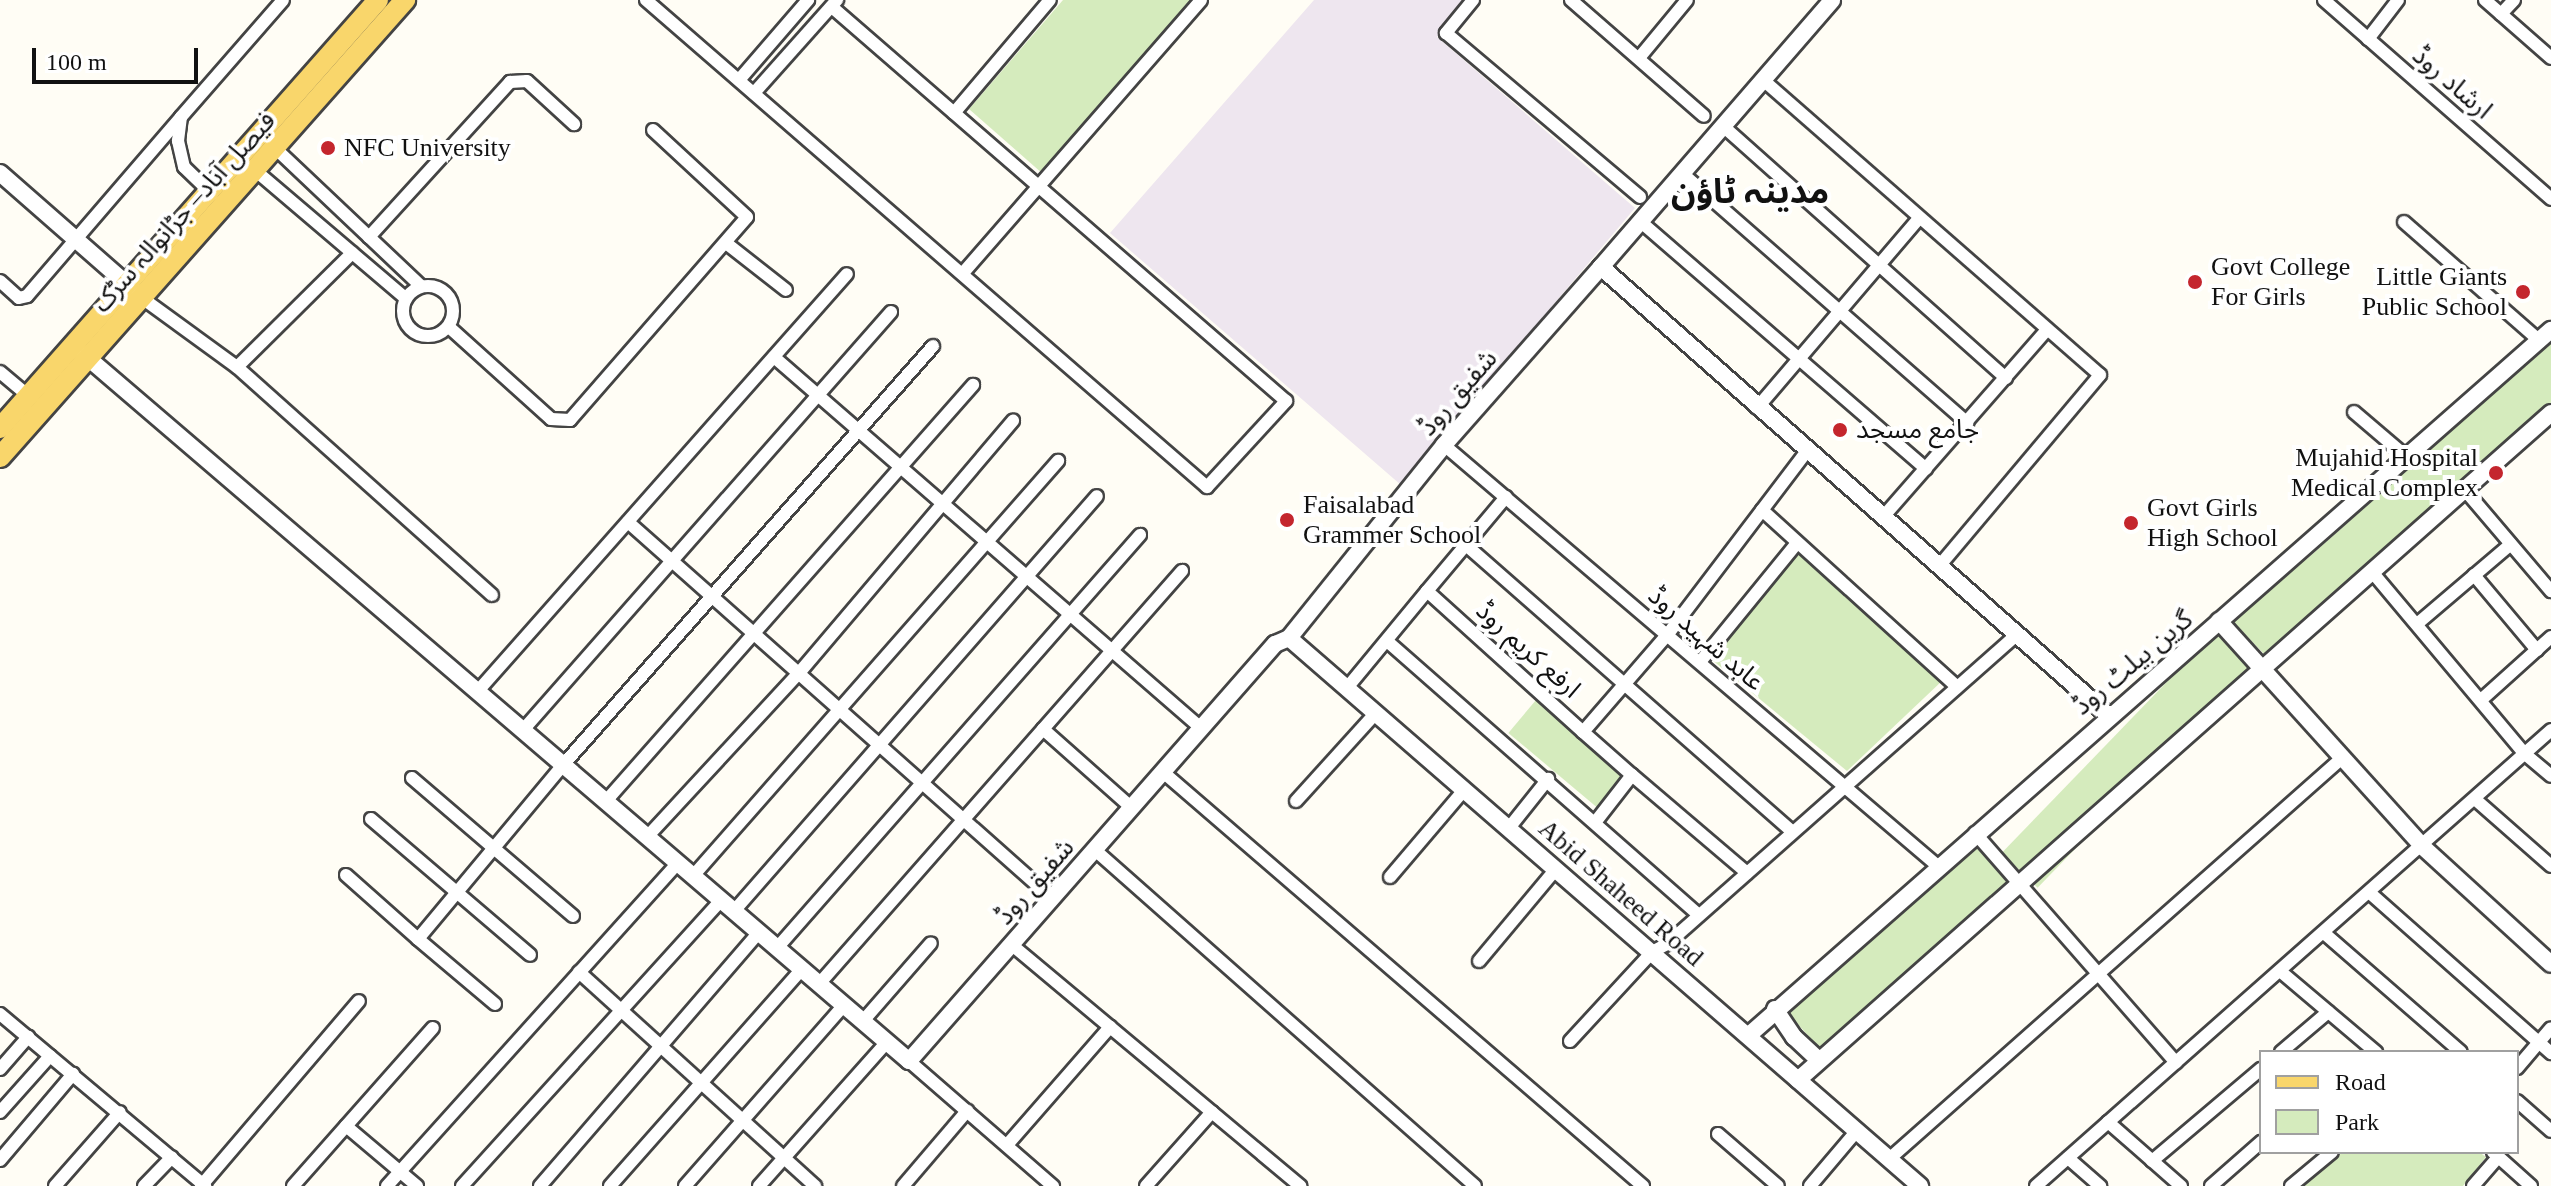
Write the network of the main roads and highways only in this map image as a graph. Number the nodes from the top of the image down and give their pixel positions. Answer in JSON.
{"nodes":[{"id":1,"x":378,"y":0,"type":"edge"},
{"id":2,"x":405,"y":0,"type":"edge"},
{"id":3,"x":136,"y":292,"type":"junction"},
{"id":4,"x":80,"y":352,"type":"junction"},
{"id":5,"x":0,"y":428,"type":"edge"},
{"id":6,"x":0,"y":457,"type":"edge"}],
"edges":[{"from":1,"to":3,"type":"main road","name":"فیصل آباد– جڑانوالہ سڑک"},
{"from":2,"to":3,"type":"main road","name":"فیصل آباد– جڑانوالہ سڑک"},
{"from":3,"to":4,"type":"main road","name":"فیصل آباد– جڑانوالہ سڑک"},
{"from":4,"to":5,"type":"main road","name":"فیصل آباد– جڑانوالہ سڑک"},
{"from":4,"to":6,"type":"main road","name":"فیصل آباد– جڑانوالہ سڑک"}]}
